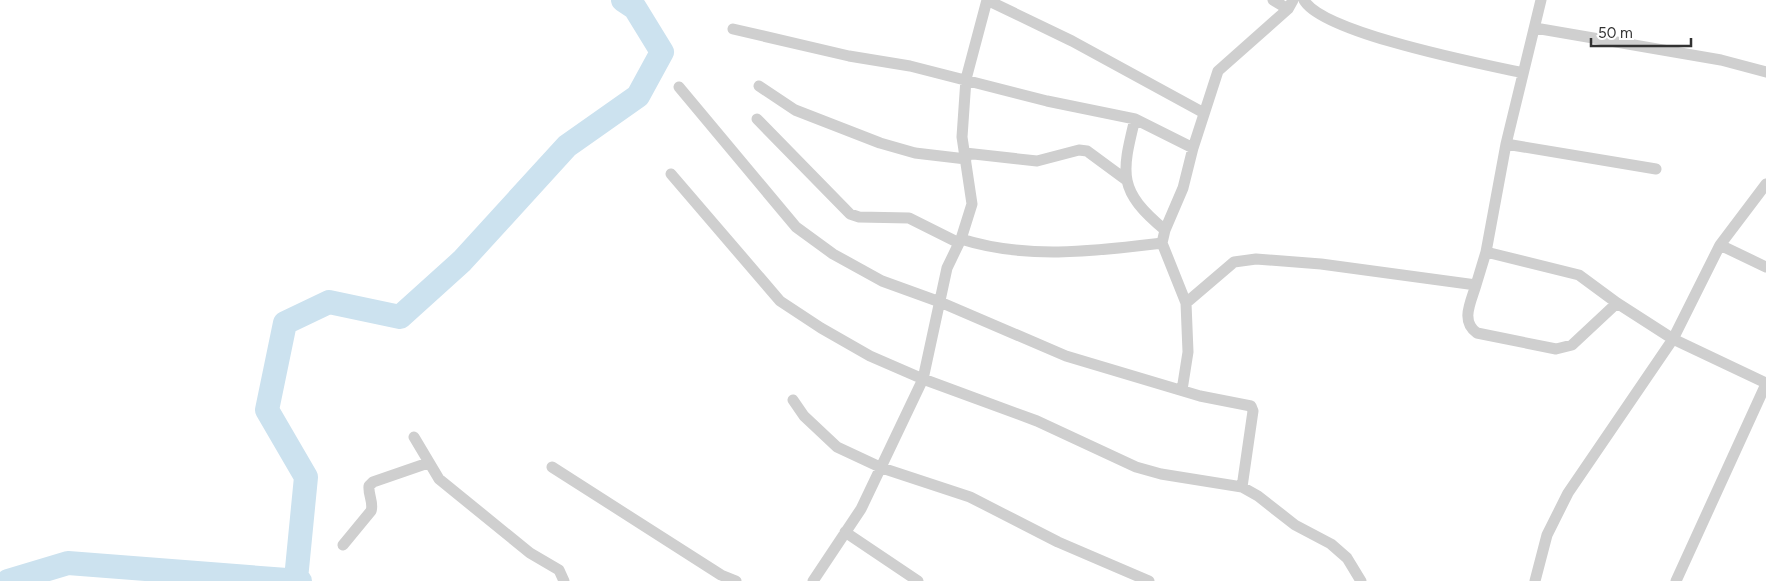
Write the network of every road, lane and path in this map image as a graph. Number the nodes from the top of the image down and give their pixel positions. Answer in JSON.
{"nodes":[{"id":1,"x":987,"y":0,"type":"edge"},
{"id":2,"x":1273,"y":0,"type":"edge"},
{"id":3,"x":1304,"y":0,"type":"edge"},
{"id":4,"x":1541,"y":0,"type":"edge"},
{"id":5,"x":1291,"y":4,"type":"edge"},
{"id":6,"x":1535,"y":28,"type":"junction"},
{"id":7,"x":732,"y":29,"type":"dead end"},
{"id":8,"x":1766,"y":72,"type":"edge"},
{"id":9,"x":1523,"y":73,"type":"junction"},
{"id":10,"x":966,"y":79,"type":"junction"},
{"id":11,"x":759,"y":86,"type":"dead end"},
{"id":12,"x":679,"y":87,"type":"dead end"},
{"id":13,"x":1204,"y":113,"type":"junction"},
{"id":14,"x":757,"y":119,"type":"dead end"},
{"id":15,"x":1135,"y":119,"type":"junction"},
{"id":16,"x":1506,"y":144,"type":"junction"},
{"id":17,"x":1193,"y":148,"type":"junction"},
{"id":18,"x":965,"y":156,"type":"junction"},
{"id":19,"x":1656,"y":169,"type":"dead end"},
{"id":20,"x":672,"y":174,"type":"dead end"},
{"id":21,"x":1125,"y":179,"type":"junction"},
{"id":22,"x":1766,"y":184,"type":"edge"},
{"id":23,"x":1165,"y":230,"type":"junction"},
{"id":24,"x":960,"y":241,"type":"junction"},
{"id":25,"x":1162,"y":243,"type":"junction"},
{"id":26,"x":1720,"y":245,"type":"junction"},
{"id":27,"x":1486,"y":252,"type":"junction"},
{"id":28,"x":1766,"y":266,"type":"edge"},
{"id":29,"x":1476,"y":285,"type":"junction"},
{"id":30,"x":940,"y":302,"type":"junction"},
{"id":31,"x":1186,"y":303,"type":"junction"},
{"id":32,"x":1617,"y":303,"type":"junction"},
{"id":33,"x":1673,"y":339,"type":"junction"},
{"id":34,"x":923,"y":379,"type":"junction"},
{"id":35,"x":1766,"y":383,"type":"edge"},
{"id":36,"x":1182,"y":390,"type":"junction"},
{"id":37,"x":793,"y":400,"type":"dead end"},
{"id":38,"x":414,"y":437,"type":"dead end"},
{"id":39,"x":428,"y":463,"type":"junction"},
{"id":40,"x":552,"y":467,"type":"dead end"},
{"id":41,"x":882,"y":468,"type":"junction"},
{"id":42,"x":1242,"y":487,"type":"junction"},
{"id":43,"x":845,"y":532,"type":"junction"},
{"id":44,"x":343,"y":544,"type":"dead end"},
{"id":45,"x":564,"y":581,"type":"edge"},
{"id":46,"x":736,"y":581,"type":"edge"},
{"id":47,"x":813,"y":581,"type":"edge"},
{"id":48,"x":918,"y":581,"type":"edge"},
{"id":49,"x":1149,"y":581,"type":"edge"},
{"id":50,"x":1361,"y":581,"type":"edge"},
{"id":51,"x":1535,"y":581,"type":"edge"},
{"id":52,"x":1676,"y":581,"type":"edge"}],
"edges":[{"from":1,"to":10,"type":"street"},
{"from":1,"to":13,"type":"street"},
{"from":2,"to":5,"type":"street"},
{"from":3,"to":9,"type":"street"},
{"from":4,"to":6,"type":"street"},
{"from":5,"to":13,"type":"street"},
{"from":6,"to":8,"type":"street"},
{"from":6,"to":9,"type":"street"},
{"from":7,"to":10,"type":"street"},
{"from":9,"to":16,"type":"street"},
{"from":10,"to":15,"type":"street"},
{"from":10,"to":18,"type":"street"},
{"from":11,"to":18,"type":"street"},
{"from":12,"to":30,"type":"street"},
{"from":13,"to":17,"type":"street"},
{"from":14,"to":24,"type":"street"},
{"from":15,"to":17,"type":"street"},
{"from":15,"to":21,"type":"street"},
{"from":16,"to":19,"type":"street"},
{"from":16,"to":27,"type":"street"},
{"from":17,"to":23,"type":"street"},
{"from":18,"to":21,"type":"street"},
{"from":18,"to":24,"type":"street"},
{"from":20,"to":34,"type":"street"},
{"from":21,"to":23,"type":"street"},
{"from":22,"to":26,"type":"street"},
{"from":23,"to":25,"type":"street"},
{"from":24,"to":25,"type":"street"},
{"from":24,"to":30,"type":"street"},
{"from":25,"to":31,"type":"street"},
{"from":26,"to":28,"type":"street"},
{"from":26,"to":33,"type":"street"},
{"from":27,"to":29,"type":"street"},
{"from":27,"to":32,"type":"street"},
{"from":29,"to":31,"type":"street"},
{"from":29,"to":32,"type":"street"},
{"from":30,"to":34,"type":"street"},
{"from":30,"to":36,"type":"street"},
{"from":31,"to":36,"type":"street"},
{"from":32,"to":33,"type":"street"},
{"from":33,"to":35,"type":"street"},
{"from":33,"to":51,"type":"street"},
{"from":34,"to":41,"type":"street"},
{"from":34,"to":42,"type":"street"},
{"from":35,"to":52,"type":"street"},
{"from":36,"to":42,"type":"street"},
{"from":37,"to":41,"type":"street"},
{"from":38,"to":39,"type":"street"},
{"from":39,"to":44,"type":"street"},
{"from":39,"to":45,"type":"street"},
{"from":40,"to":46,"type":"street"},
{"from":41,"to":43,"type":"street"},
{"from":41,"to":49,"type":"street"},
{"from":42,"to":50,"type":"street"},
{"from":43,"to":47,"type":"street"},
{"from":43,"to":48,"type":"street"}]}
